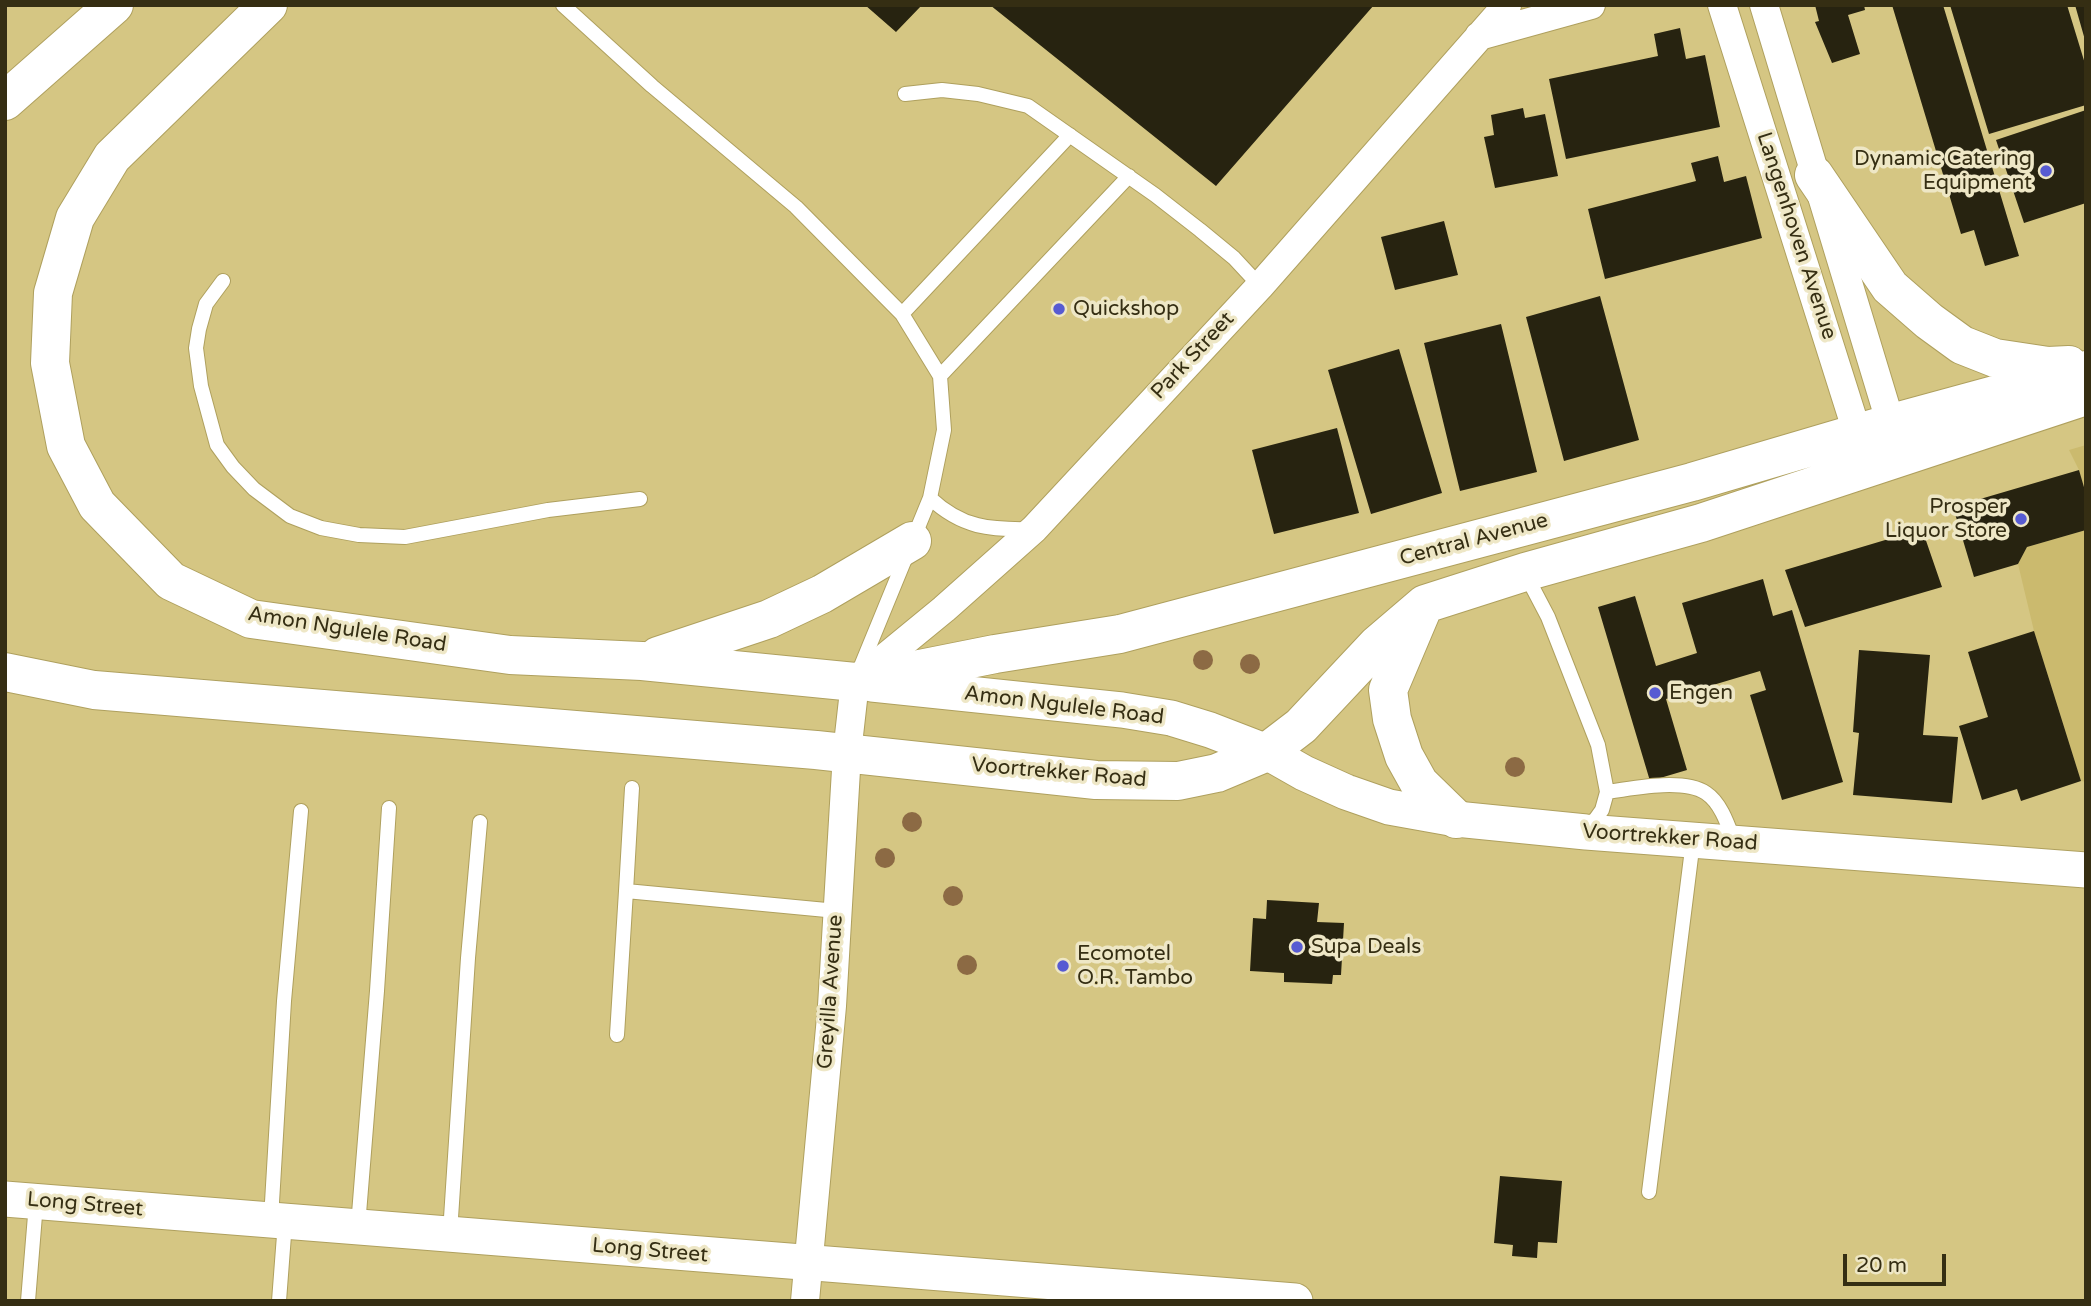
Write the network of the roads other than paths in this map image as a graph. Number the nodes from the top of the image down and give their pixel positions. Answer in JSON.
{"nodes":[{"id":1,"x":114,"y":5,"type":"edge"},
{"id":2,"x":268,"y":5,"type":"edge"},
{"id":3,"x":563,"y":5,"type":"edge"},
{"id":4,"x":1507,"y":5,"type":"edge"},
{"id":5,"x":1591,"y":5,"type":"edge"},
{"id":6,"x":1722,"y":5,"type":"edge"},
{"id":7,"x":1764,"y":5,"type":"edge"},
{"id":8,"x":1479,"y":36,"type":"junction"},
{"id":9,"x":905,"y":94,"type":"dead end"},
{"id":10,"x":5,"y":101,"type":"edge"},
{"id":11,"x":1070,"y":135,"type":"junction"},
{"id":12,"x":1814,"y":175,"type":"junction"},
{"id":13,"x":1129,"y":176,"type":"junction"},
{"id":14,"x":223,"y":281,"type":"dead end"},
{"id":15,"x":1260,"y":286,"type":"junction"},
{"id":16,"x":902,"y":314,"type":"junction"},
{"id":17,"x":2086,"y":364,"type":"edge"},
{"id":18,"x":2086,"y":370,"type":"edge"},
{"id":19,"x":940,"y":376,"type":"junction"},
{"id":20,"x":2086,"y":396,"type":"edge"},
{"id":21,"x":1880,"y":445,"type":"junction"},
{"id":22,"x":930,"y":498,"type":"junction"},
{"id":23,"x":640,"y":499,"type":"dead end"},
{"id":24,"x":1034,"y":529,"type":"junction"},
{"id":25,"x":912,"y":541,"type":"junction"},
{"id":26,"x":1525,"y":572,"type":"junction"},
{"id":27,"x":1425,"y":604,"type":"junction"},
{"id":28,"x":642,"y":661,"type":"junction"},
{"id":29,"x":5,"y":672,"type":"edge"},
{"id":30,"x":855,"y":682,"type":"junction"},
{"id":31,"x":1267,"y":752,"type":"junction"},
{"id":32,"x":847,"y":753,"type":"junction"},
{"id":33,"x":632,"y":788,"type":"dead end"},
{"id":34,"x":1607,"y":792,"type":"junction"},
{"id":35,"x":389,"y":808,"type":"dead end"},
{"id":36,"x":301,"y":811,"type":"dead end"},
{"id":37,"x":1456,"y":819,"type":"junction"},
{"id":38,"x":480,"y":822,"type":"dead end"},
{"id":39,"x":1586,"y":832,"type":"junction"},
{"id":40,"x":1693,"y":840,"type":"junction"},
{"id":41,"x":1734,"y":843,"type":"junction"},
{"id":42,"x":2086,"y":870,"type":"edge"},
{"id":43,"x":626,"y":891,"type":"junction"},
{"id":44,"x":837,"y":911,"type":"junction"},
{"id":45,"x":617,"y":1035,"type":"dead end"},
{"id":46,"x":1649,"y":1192,"type":"dead end"},
{"id":47,"x":21,"y":1200,"type":"edge"},
{"id":48,"x":278,"y":1221,"type":"junction"},
{"id":49,"x":357,"y":1227,"type":"junction"},
{"id":50,"x":450,"y":1234,"type":"junction"},
{"id":51,"x":808,"y":1264,"type":"junction"},
{"id":52,"x":1063,"y":1292,"type":"edge"},
{"id":53,"x":28,"y":1301,"type":"edge"},
{"id":54,"x":279,"y":1301,"type":"edge"},
{"id":55,"x":805,"y":1301,"type":"edge"},
{"id":56,"x":1296,"y":1301,"type":"edge"}],
"edges":[{"from":1,"to":10,"type":"main road"},
{"from":2,"to":28,"type":"main road","name":"Amon Ngulele Road"},
{"from":3,"to":16,"type":"lane"},
{"from":4,"to":8,"type":"street","name":"Park Street"},
{"from":5,"to":8,"type":"street"},
{"from":6,"to":21,"type":"street","name":"Langenhoven Avenue"},
{"from":7,"to":12,"type":"street","name":"Langenhoven Avenue"},
{"from":8,"to":15,"type":"street","name":"Park Street"},
{"from":9,"to":11,"type":"lane"},
{"from":11,"to":13,"type":"lane"},
{"from":11,"to":16,"type":"lane"},
{"from":12,"to":17,"type":"main road"},
{"from":12,"to":21,"type":"street","name":"Langenhoven Avenue"},
{"from":13,"to":15,"type":"lane"},
{"from":13,"to":19,"type":"lane"},
{"from":14,"to":23,"type":"lane"},
{"from":15,"to":24,"type":"street","name":"Park Street"},
{"from":16,"to":19,"type":"lane"},
{"from":18,"to":21,"type":"main road","name":"Central Avenue"},
{"from":19,"to":22,"type":"lane"},
{"from":20,"to":21,"type":"main road","name":"Central Avenue"},
{"from":21,"to":26,"type":"main road","name":"Voortrekker Road"},
{"from":21,"to":30,"type":"main road","name":"Central Avenue"},
{"from":22,"to":24,"type":"lane"},
{"from":22,"to":25,"type":"lane"},
{"from":24,"to":30,"type":"street","name":"Park Street"},
{"from":25,"to":28,"type":"main road"},
{"from":25,"to":30,"type":"lane"},
{"from":26,"to":27,"type":"main road","name":"Voortrekker Road"},
{"from":26,"to":34,"type":"lane"},
{"from":27,"to":31,"type":"main road","name":"Voortrekker Road"},
{"from":27,"to":37,"type":"main road"},
{"from":28,"to":30,"type":"main road"},
{"from":29,"to":32,"type":"main road"},
{"from":30,"to":31,"type":"street","name":"Amon Ngulele Road"},
{"from":30,"to":32,"type":"street","name":"Greyilla Avenue"},
{"from":31,"to":32,"type":"main road","name":"Voortrekker Road"},
{"from":31,"to":37,"type":"street","name":"Voortrekker Road"},
{"from":32,"to":44,"type":"street","name":"Greyilla Avenue"},
{"from":33,"to":43,"type":"lane"},
{"from":34,"to":39,"type":"lane"},
{"from":34,"to":41,"type":"lane"},
{"from":35,"to":49,"type":"lane"},
{"from":36,"to":48,"type":"lane"},
{"from":37,"to":39,"type":"street","name":"Voortrekker Road"},
{"from":38,"to":50,"type":"lane"},
{"from":39,"to":40,"type":"street","name":"Voortrekker Road"},
{"from":40,"to":41,"type":"street","name":"Voortrekker Road"},
{"from":40,"to":46,"type":"lane"},
{"from":41,"to":42,"type":"street","name":"Voortrekker Road"},
{"from":43,"to":44,"type":"lane"},
{"from":43,"to":45,"type":"lane"},
{"from":44,"to":51,"type":"street","name":"Greyilla Avenue"},
{"from":47,"to":48,"type":"street","name":"Long Street"},
{"from":47,"to":53,"type":"lane"},
{"from":48,"to":49,"type":"street","name":"Long Street"},
{"from":48,"to":54,"type":"lane"},
{"from":49,"to":50,"type":"street","name":"Long Street"},
{"from":50,"to":51,"type":"street","name":"Long Street"},
{"from":51,"to":52,"type":"street","name":"Long Street"},
{"from":51,"to":55,"type":"street","name":"Greyilla Avenue"},
{"from":52,"to":56,"type":"street","name":"Long Street"}]}
